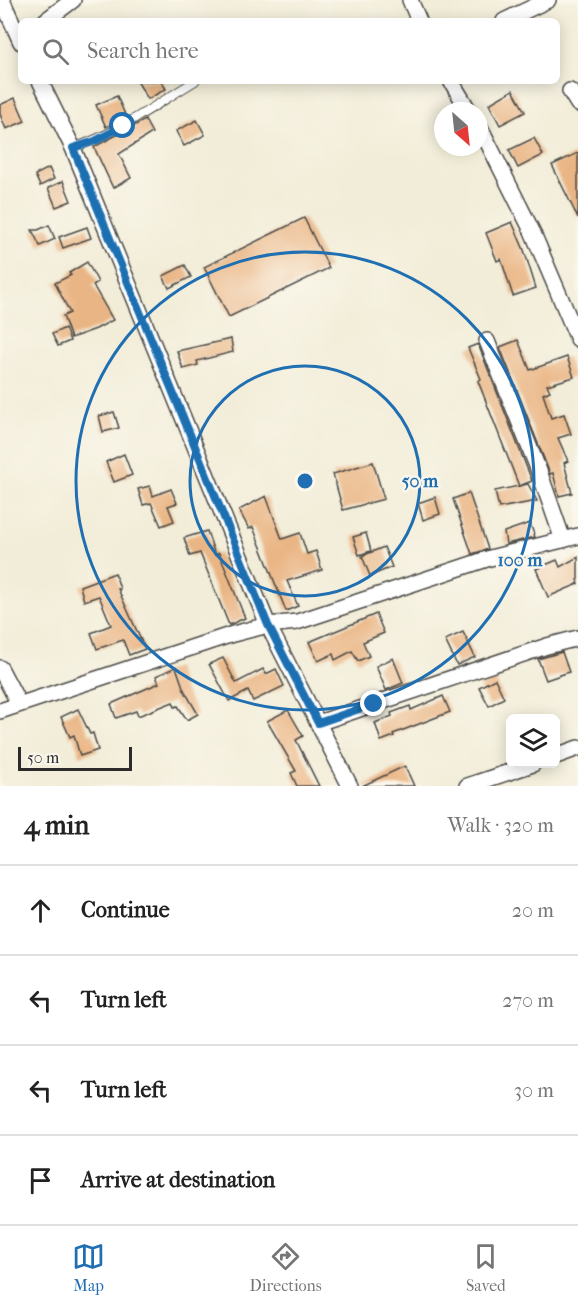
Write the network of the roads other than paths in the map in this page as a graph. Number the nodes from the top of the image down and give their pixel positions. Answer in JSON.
{"nodes":[{"id":1,"x":2,"y":0,"type":"edge"},
{"id":2,"x":73,"y":0,"type":"edge"},
{"id":3,"x":410,"y":0,"type":"edge"},
{"id":4,"x":548,"y":0,"type":"edge"},
{"id":5,"x":49,"y":18,"type":"edge"},
{"id":6,"x":418,"y":18,"type":"edge"},
{"id":7,"x":510,"y":18,"type":"edge"},
{"id":8,"x":18,"y":34,"type":"edge"},
{"id":9,"x":41,"y":84,"type":"edge"},
{"id":10,"x":190,"y":84,"type":"edge"},
{"id":11,"x":453,"y":84,"type":"edge"},
{"id":12,"x":464,"y":102,"type":"edge"},
{"id":13,"x":488,"y":143,"type":"edge"},
{"id":14,"x":73,"y":148,"type":"junction"},
{"id":15,"x":578,"y":339,"type":"edge"},
{"id":16,"x":487,"y":341,"type":"dead end"},
{"id":17,"x":570,"y":538,"type":"edge"},
{"id":18,"x":268,"y":625,"type":"junction"},
{"id":19,"x":578,"y":638,"type":"edge"},
{"id":20,"x":0,"y":668,"type":"edge"},
{"id":21,"x":19,"y":704,"type":"junction"},
{"id":22,"x":0,"y":711,"type":"edge"},
{"id":23,"x":318,"y":723,"type":"junction"},
{"id":24,"x":578,"y":748,"type":"edge"},
{"id":25,"x":560,"y":754,"type":"edge"},
{"id":26,"x":521,"y":768,"type":"edge"},
{"id":27,"x":350,"y":786,"type":"edge"},
{"id":28,"x":467,"y":786,"type":"edge"}],
"edges":[{"from":1,"to":8,"type":"street"},
{"from":2,"to":5,"type":"street"},
{"from":3,"to":6,"type":"street"},
{"from":4,"to":7,"type":"street"},
{"from":9,"to":14,"type":"street"},
{"from":10,"to":14,"type":"lane"},
{"from":11,"to":12,"type":"street"},
{"from":13,"to":15,"type":"street"},
{"from":14,"to":18,"type":"street"},
{"from":16,"to":17,"type":"street"},
{"from":17,"to":18,"type":"street"},
{"from":18,"to":21,"type":"street"},
{"from":18,"to":23,"type":"street"},
{"from":19,"to":23,"type":"street"},
{"from":20,"to":21,"type":"street"},
{"from":21,"to":22,"type":"street"},
{"from":23,"to":27,"type":"street"},
{"from":24,"to":25,"type":"street"},
{"from":26,"to":28,"type":"street"}]}
